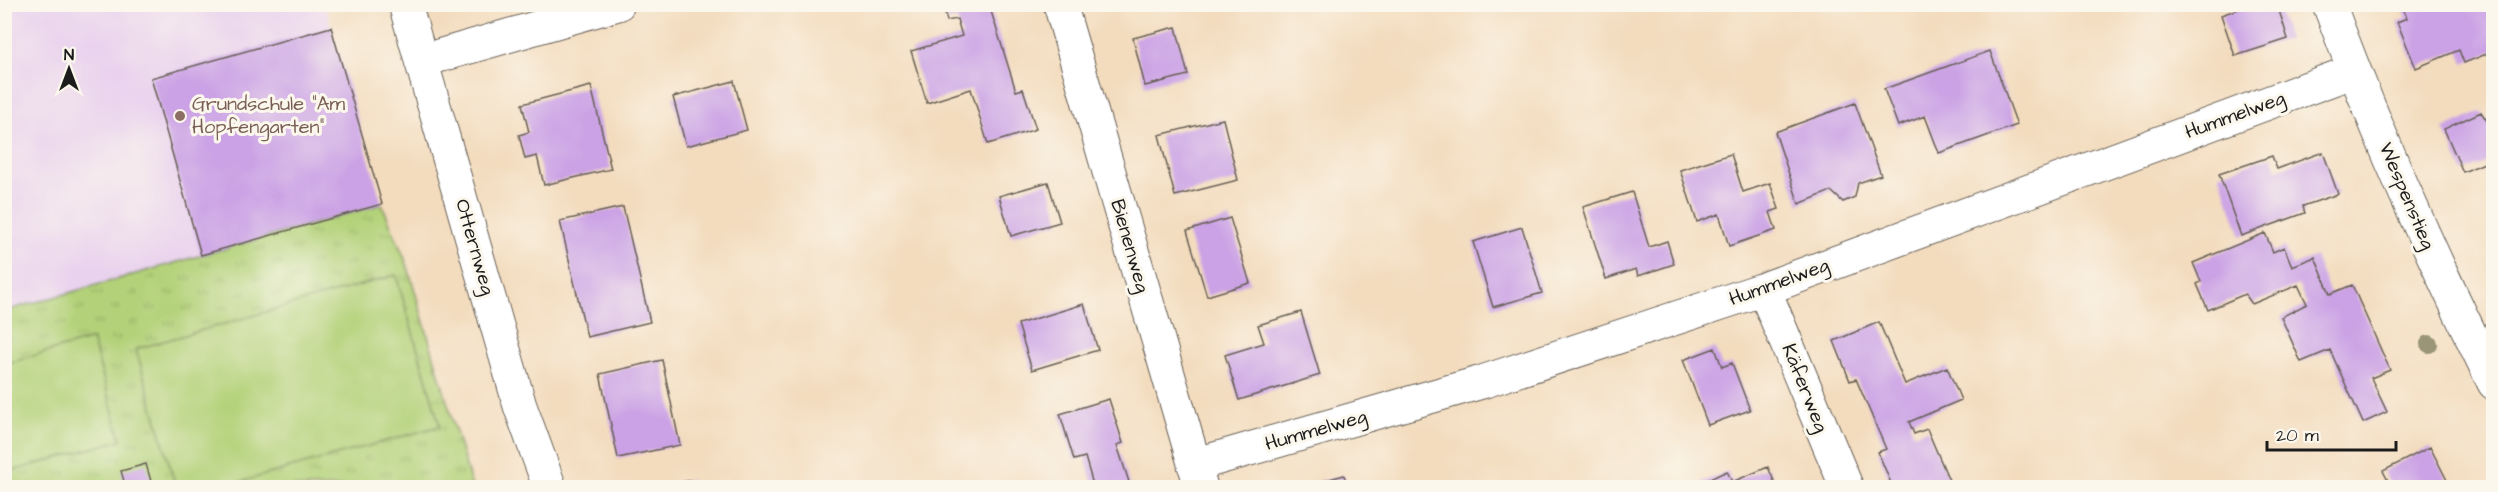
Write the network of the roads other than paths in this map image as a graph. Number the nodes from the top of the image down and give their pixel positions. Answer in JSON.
{"nodes":[{"id":1,"x":405,"y":4,"type":"edge"},
{"id":2,"x":618,"y":4,"type":"edge"},
{"id":3,"x":1060,"y":4,"type":"edge"},
{"id":4,"x":2329,"y":4,"type":"edge"},
{"id":5,"x":421,"y":61,"type":"junction"},
{"id":6,"x":2354,"y":71,"type":"junction"},
{"id":7,"x":1764,"y":289,"type":"junction"},
{"id":8,"x":2493,"y":384,"type":"edge"},
{"id":9,"x":1198,"y":476,"type":"edge"},
{"id":10,"x":550,"y":488,"type":"edge"},
{"id":11,"x":1847,"y":488,"type":"edge"}],
"edges":[{"from":1,"to":5,"type":"street","name":"Otternweg"},
{"from":2,"to":5,"type":"street"},
{"from":3,"to":9,"type":"street","name":"Bienenweg"},
{"from":4,"to":6,"type":"street","name":"Wespenstieg"},
{"from":5,"to":10,"type":"street","name":"Otternweg"},
{"from":6,"to":7,"type":"street","name":"Hummelweg"},
{"from":6,"to":8,"type":"street","name":"Wespenstieg"},
{"from":7,"to":9,"type":"street","name":"Hummelweg"},
{"from":7,"to":11,"type":"street","name":"Käferweg"}]}
